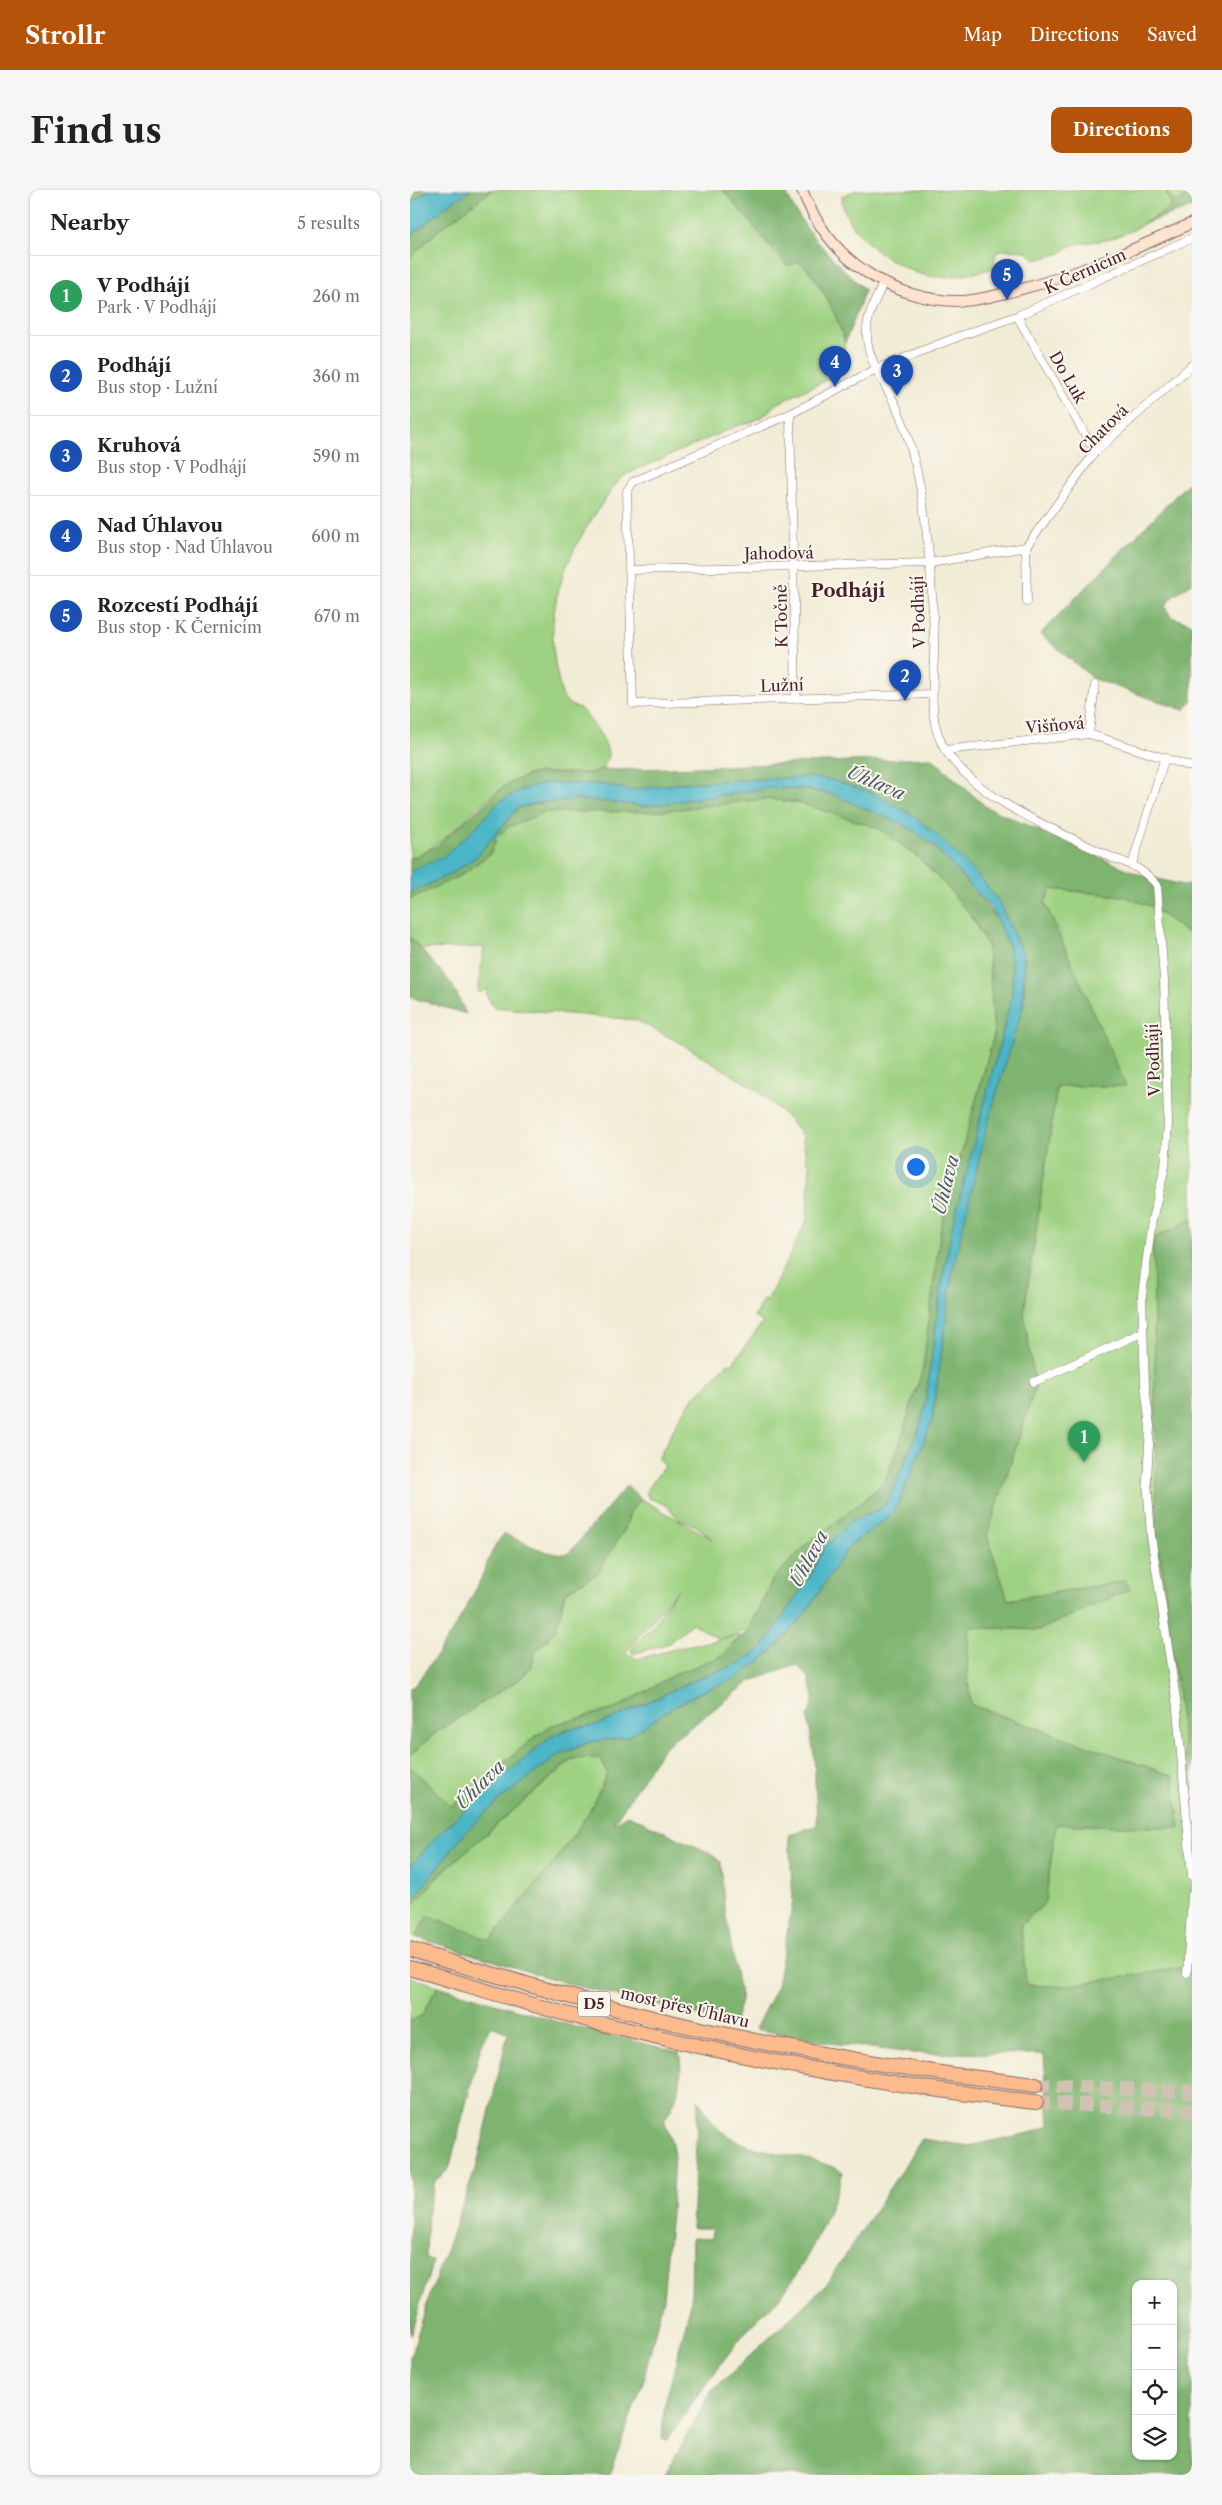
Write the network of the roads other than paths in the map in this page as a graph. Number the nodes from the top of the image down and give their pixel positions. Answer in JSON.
{"nodes":[{"id":1,"x":802,"y":190,"type":"edge"},
{"id":2,"x":1192,"y":223,"type":"edge"},
{"id":3,"x":1192,"y":238,"type":"edge"},
{"id":4,"x":883,"y":283,"type":"junction"},
{"id":5,"x":1017,"y":316,"type":"junction"},
{"id":6,"x":1192,"y":365,"type":"edge"},
{"id":7,"x":876,"y":369,"type":"junction"},
{"id":8,"x":790,"y":414,"type":"junction"},
{"id":9,"x":1095,"y":452,"type":"junction"},
{"id":10,"x":1026,"y":547,"type":"junction"},
{"id":11,"x":930,"y":563,"type":"junction"},
{"id":12,"x":794,"y":566,"type":"junction"},
{"id":13,"x":629,"y":570,"type":"junction"},
{"id":14,"x":1028,"y":602,"type":"dead end"},
{"id":15,"x":1096,"y":685,"type":"dead end"},
{"id":16,"x":932,"y":694,"type":"junction"},
{"id":17,"x":796,"y":698,"type":"junction"},
{"id":18,"x":632,"y":704,"type":"joint"},
{"id":19,"x":1089,"y":734,"type":"junction"},
{"id":20,"x":945,"y":750,"type":"junction"},
{"id":21,"x":1165,"y":757,"type":"junction"},
{"id":22,"x":1192,"y":767,"type":"edge"},
{"id":23,"x":1132,"y":865,"type":"junction"},
{"id":24,"x":1143,"y":1332,"type":"junction"},
{"id":25,"x":1034,"y":1382,"type":"dead end"},
{"id":26,"x":1192,"y":1876,"type":"edge"},
{"id":27,"x":1192,"y":1895,"type":"edge"},
{"id":28,"x":410,"y":1949,"type":"edge"},
{"id":29,"x":410,"y":1968,"type":"edge"},
{"id":30,"x":1187,"y":1972,"type":"dead end"},
{"id":31,"x":1036,"y":2085,"type":"tunnel mouth"},
{"id":32,"x":1036,"y":2102,"type":"tunnel mouth"}],
"edges":[{"from":1,"to":4,"type":"street"},
{"from":2,"to":4,"type":"street"},
{"from":3,"to":5,"type":"street","name":"K Černicím"},
{"from":4,"to":7,"type":"street","name":"V Podhájí"},
{"from":5,"to":7,"type":"street","name":"K Černicím"},
{"from":5,"to":9,"type":"street","name":"Do Luk"},
{"from":6,"to":9,"type":"street","name":"Chatová"},
{"from":7,"to":8,"type":"street","name":"K Černicím"},
{"from":7,"to":11,"type":"street","name":"V Podhájí"},
{"from":8,"to":12,"type":"street","name":"K Točně"},
{"from":8,"to":13,"type":"street","name":"K Černicím"},
{"from":9,"to":10,"type":"street","name":"Chatová"},
{"from":10,"to":11,"type":"street","name":"Jahodová"},
{"from":10,"to":14,"type":"street"},
{"from":11,"to":12,"type":"street","name":"Jahodová"},
{"from":11,"to":16,"type":"street","name":"V Podhájí"},
{"from":12,"to":13,"type":"street","name":"Jahodová"},
{"from":12,"to":17,"type":"street","name":"K Točně"},
{"from":13,"to":18,"type":"street","name":"K Černicím"},
{"from":15,"to":19,"type":"street"},
{"from":16,"to":17,"type":"street","name":"Lužní"},
{"from":16,"to":20,"type":"street","name":"V Podhájí"},
{"from":17,"to":18,"type":"street","name":"Lužní"},
{"from":19,"to":20,"type":"street","name":"Višňová"},
{"from":19,"to":21,"type":"street","name":"Višňová"},
{"from":20,"to":23,"type":"street","name":"V Podhájí"},
{"from":21,"to":22,"type":"street","name":"Višňová"},
{"from":21,"to":23,"type":"street"},
{"from":23,"to":24,"type":"street","name":"V Podhájí"},
{"from":24,"to":25,"type":"street"},
{"from":24,"to":26,"type":"street","name":"V Podhájí"},
{"from":27,"to":30,"type":"street"},
{"from":28,"to":31,"type":"highway","name":"most přes Úhlavu","number":"D5"},
{"from":29,"to":32,"type":"highway","number":"D5"}]}
